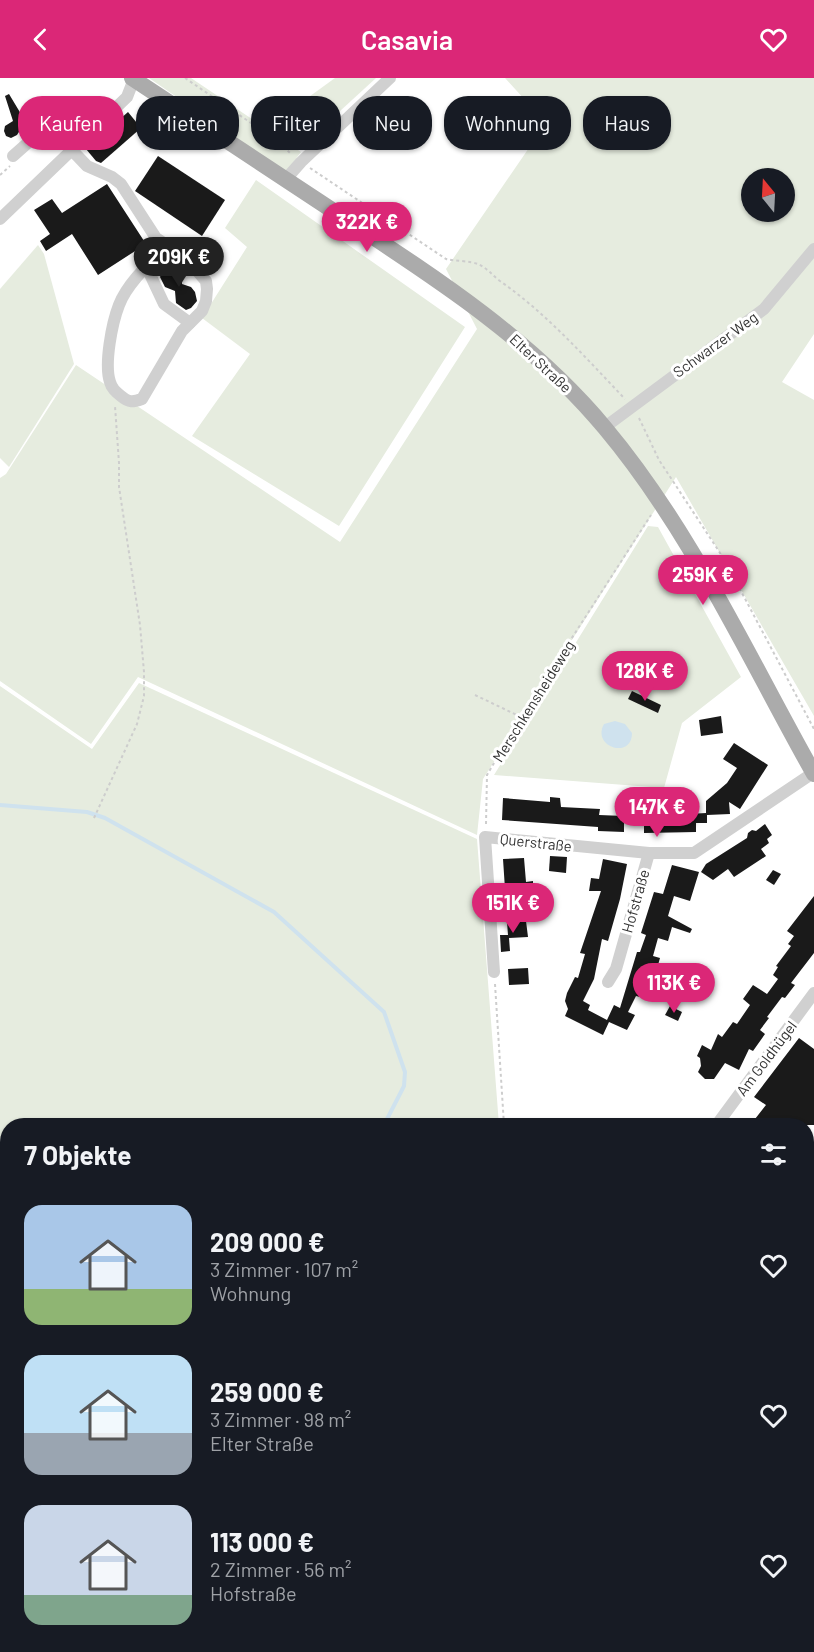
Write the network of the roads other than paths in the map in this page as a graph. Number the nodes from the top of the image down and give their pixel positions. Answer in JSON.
{"nodes":[{"id":1,"x":390,"y":78,"type":"edge"},
{"id":2,"x":133,"y":79,"type":"edge"},
{"id":3,"x":72,"y":151,"type":"junction"},
{"id":4,"x":13,"y":156,"type":"dead end"},
{"id":5,"x":286,"y":179,"type":"junction"},
{"id":6,"x":0,"y":219,"type":"edge"},
{"id":7,"x":168,"y":245,"type":"junction"},
{"id":8,"x":814,"y":249,"type":"edge"},
{"id":9,"x":147,"y":268,"type":"junction"},
{"id":10,"x":190,"y":323,"type":"junction"},
{"id":11,"x":605,"y":427,"type":"junction"},
{"id":12,"x":814,"y":774,"type":"edge"},
{"id":13,"x":649,"y":853,"type":"junction"},
{"id":14,"x":494,"y":972,"type":"road end"},
{"id":15,"x":608,"y":982,"type":"dead end"},
{"id":16,"x":814,"y":993,"type":"edge"},
{"id":17,"x":722,"y":1118,"type":"edge"}],
"edges":[{"from":1,"to":5,"type":"street"},
{"from":2,"to":3,"type":"street","name":"Elter Straße"},
{"from":2,"to":5,"type":"main road","name":"Elter Straße"},
{"from":3,"to":4,"type":"street"},
{"from":3,"to":6,"type":"street","name":"Elter Straße"},
{"from":3,"to":7,"type":"street"},
{"from":5,"to":11,"type":"main road","name":"Elter Straße"},
{"from":7,"to":9,"type":"street"},
{"from":7,"to":10,"type":"street"},
{"from":8,"to":11,"type":"street","name":"Schwarzer Weg"},
{"from":9,"to":10,"type":"street"},
{"from":9,"to":10,"type":"street"},
{"from":11,"to":12,"type":"main road","name":"Elter Straße"},
{"from":12,"to":13,"type":"street","name":"Querstraße"},
{"from":13,"to":14,"type":"street","name":"Querstraße"},
{"from":13,"to":15,"type":"street","name":"Hofstraße"},
{"from":16,"to":17,"type":"street","name":"Am Goldhügel"}]}
